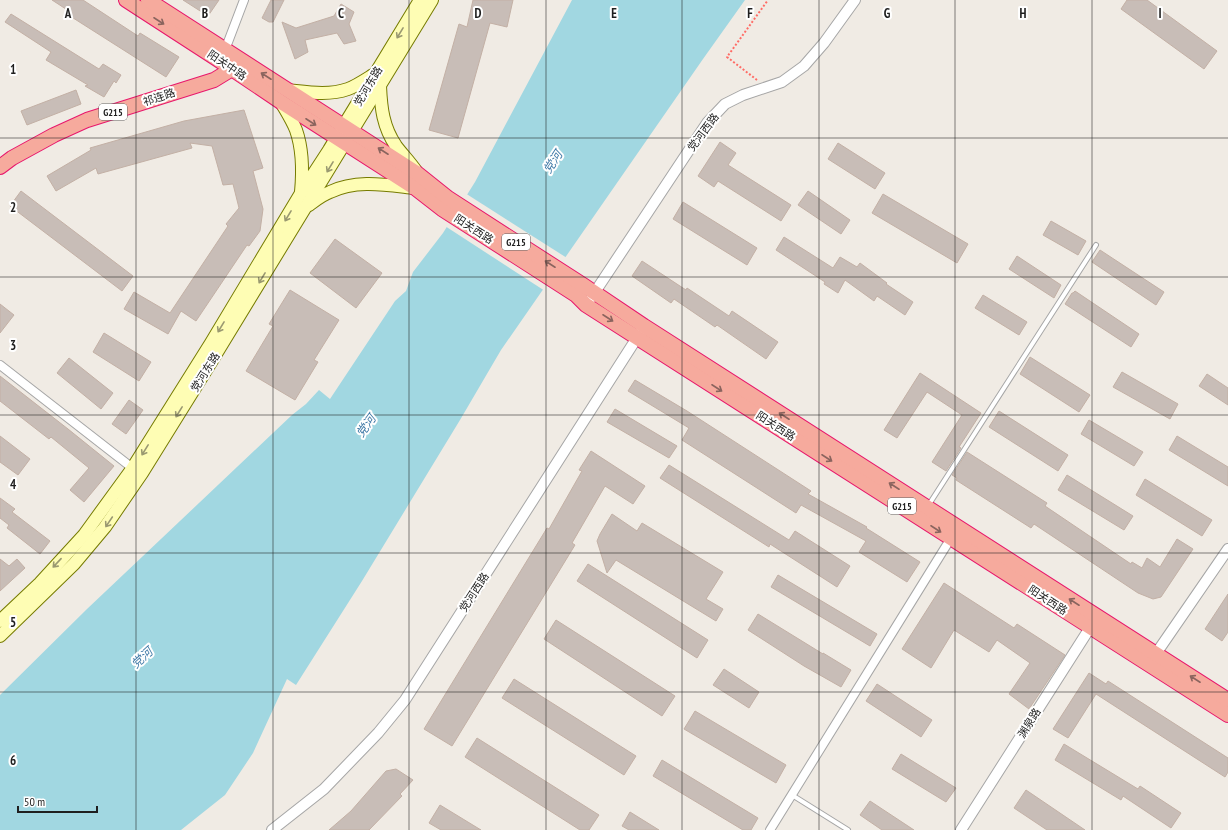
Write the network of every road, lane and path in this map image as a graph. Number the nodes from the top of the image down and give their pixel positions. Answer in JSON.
{"nodes":[{"id":1,"x":126,"y":0,"type":"edge"},
{"id":2,"x":148,"y":0,"type":"edge"},
{"id":3,"x":244,"y":0,"type":"edge"},
{"id":4,"x":420,"y":0,"type":"edge"},
{"id":5,"x":432,"y":0,"type":"edge"},
{"id":6,"x":768,"y":0,"type":"edge"},
{"id":7,"x":855,"y":0,"type":"edge"},
{"id":8,"x":226,"y":50,"type":"junction"},
{"id":9,"x":232,"y":69,"type":"junction"},
{"id":10,"x":375,"y":74,"type":"junction"},
{"id":11,"x":380,"y":86,"type":"junction"},
{"id":12,"x":766,"y":87,"type":"junction"},
{"id":13,"x":284,"y":96,"type":"junction"},
{"id":14,"x":339,"y":131,"type":"junction"},
{"id":15,"x":0,"y":167,"type":"edge"},
{"id":16,"x":418,"y":174,"type":"junction"},
{"id":17,"x":415,"y":188,"type":"junction"},
{"id":18,"x":302,"y":193,"type":"junction"},
{"id":19,"x":445,"y":203,"type":"junction"},
{"id":20,"x":306,"y":206,"type":"junction"},
{"id":21,"x":1096,"y":245,"type":"dead end"},
{"id":22,"x":585,"y":294,"type":"junction"},
{"id":23,"x":640,"y":332,"type":"junction"},
{"id":24,"x":0,"y":365,"type":"edge"},
{"id":25,"x":137,"y":471,"type":"junction"},
{"id":26,"x":924,"y":513,"type":"junction"},
{"id":27,"x":951,"y":538,"type":"junction"},
{"id":28,"x":1228,"y":550,"type":"edge"},
{"id":29,"x":0,"y":621,"type":"edge"},
{"id":30,"x":1094,"y":622,"type":"junction"},
{"id":31,"x":0,"y":636,"type":"edge"},
{"id":32,"x":1152,"y":659,"type":"junction"},
{"id":33,"x":1228,"y":700,"type":"edge"},
{"id":34,"x":1228,"y":716,"type":"edge"},
{"id":35,"x":792,"y":795,"type":"junction"},
{"id":36,"x":272,"y":830,"type":"edge"},
{"id":37,"x":770,"y":830,"type":"edge"},
{"id":38,"x":848,"y":830,"type":"edge"},
{"id":39,"x":961,"y":830,"type":"edge"}],
"edges":[{"from":1,"to":9,"type":"highway","name":"阳关中路","one_way":true},
{"from":2,"to":8,"type":"highway","name":"阳关中路","number":"G215"},
{"from":3,"to":8,"type":"street"},
{"from":4,"to":10,"type":"main road","name":"党河东路","one_way":true},
{"from":5,"to":11,"type":"main road","name":"党河东路"},
{"from":6,"to":12,"type":"path"},
{"from":7,"to":12,"type":"street","name":"党河西路"},
{"from":13,"to":8,"type":"highway","name":"阳关中路","number":"G215","one_way":true},
{"from":9,"to":13,"type":"highway","name":"阳关中路","number":"G215"},
{"from":9,"to":15,"type":"highway","name":"祁连路","number":"G215"},
{"from":10,"to":13,"type":"main road"},
{"from":10,"to":14,"type":"main road","name":"党河东路"},
{"from":11,"to":14,"type":"main road","name":"党河东路"},
{"from":11,"to":16,"type":"main road"},
{"from":12,"to":22,"type":"street","name":"党河西路"},
{"from":13,"to":14,"type":"highway","name":"阳关中路","number":"G215"},
{"from":13,"to":18,"type":"main road"},
{"from":16,"to":14,"type":"highway","name":"阳关西路","number":"G215","one_way":true},
{"from":14,"to":17,"type":"highway","name":"阳关西路","number":"G215"},
{"from":14,"to":18,"type":"main road","name":"党河东路"},
{"from":14,"to":20,"type":"main road","name":"党河东路","one_way":true},
{"from":16,"to":19,"type":"highway","name":"阳关西路","number":"G215"},
{"from":17,"to":19,"type":"highway","name":"阳关西路","number":"G215"},
{"from":17,"to":20,"type":"main road"},
{"from":18,"to":25,"type":"main road","name":"党河东路","one_way":true},
{"from":19,"to":22,"type":"highway","name":"阳关西路","number":"G215"},
{"from":20,"to":25,"type":"main road","name":"党河东路","one_way":true},
{"from":21,"to":26,"type":"lane"},
{"from":22,"to":23,"type":"highway","name":"阳关西路","number":"G215"},
{"from":23,"to":26,"type":"highway","name":"阳关西路","number":"G215"},
{"from":23,"to":36,"type":"street","name":"党河西路"},
{"from":24,"to":25,"type":"street"},
{"from":25,"to":29,"type":"main road","name":"党河东路","one_way":true},
{"from":25,"to":31,"type":"main road","name":"党河东路","one_way":true},
{"from":26,"to":27,"type":"highway","name":"阳关西路","number":"G215","one_way":true},
{"from":30,"to":26,"type":"highway","name":"阳关西路","number":"G215","one_way":true},
{"from":27,"to":30,"type":"highway","name":"阳关西路","number":"G215"},
{"from":27,"to":35,"type":"street"},
{"from":28,"to":32,"type":"street"},
{"from":30,"to":32,"type":"highway","name":"阳关西路","number":"G215"},
{"from":30,"to":39,"type":"street","name":"渊泉路"},
{"from":33,"to":32,"type":"highway","name":"阳关西路","number":"G215","one_way":true},
{"from":32,"to":34,"type":"highway","name":"阳关西路","number":"G215"},
{"from":35,"to":37,"type":"street"},
{"from":35,"to":38,"type":"lane"}]}
